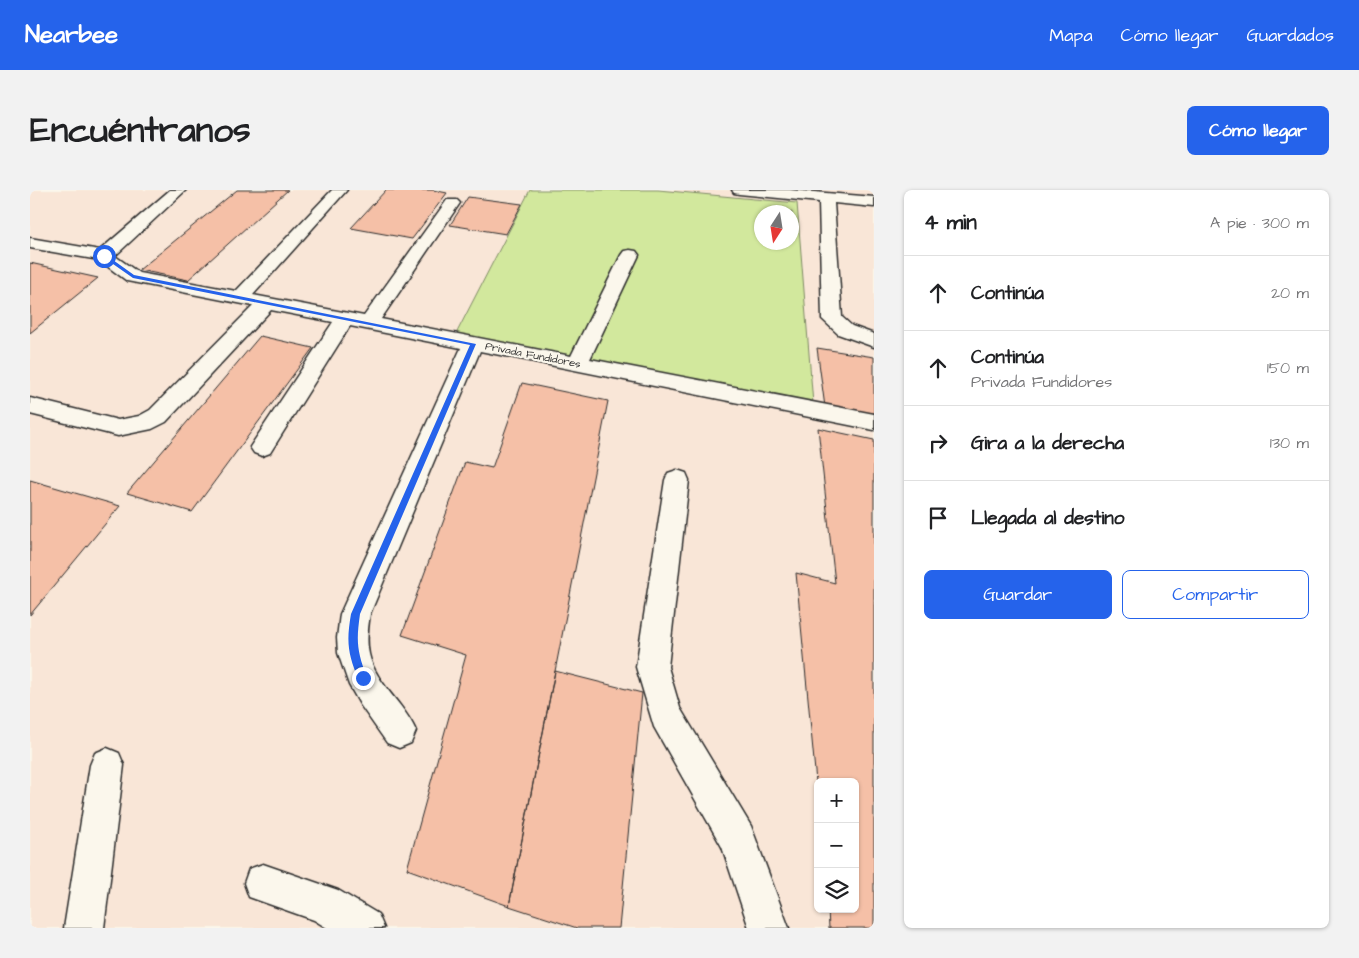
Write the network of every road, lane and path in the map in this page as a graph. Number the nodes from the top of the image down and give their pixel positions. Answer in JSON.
{"nodes":[{"id":1,"x":179,"y":190,"type":"edge"},
{"id":2,"x":340,"y":190,"type":"edge"},
{"id":3,"x":739,"y":190,"type":"edge"},
{"id":4,"x":795,"y":192,"type":"edge"},
{"id":5,"x":873,"y":200,"type":"edge"},
{"id":6,"x":452,"y":203,"type":"dead end"},
{"id":7,"x":827,"y":206,"type":"junction"},
{"id":8,"x":846,"y":216,"type":"dead end"},
{"id":9,"x":30,"y":243,"type":"edge"},
{"id":10,"x":630,"y":254,"type":"dead end"},
{"id":11,"x":104,"y":256,"type":"junction"},
{"id":12,"x":240,"y":298,"type":"junction"},
{"id":13,"x":267,"y":303,"type":"junction"},
{"id":14,"x":345,"y":318,"type":"junction"},
{"id":15,"x":369,"y":323,"type":"junction"},
{"id":16,"x":874,"y":341,"type":"edge"},
{"id":17,"x":473,"y":344,"type":"junction"},
{"id":18,"x":577,"y":364,"type":"junction"},
{"id":19,"x":30,"y":406,"type":"edge"},
{"id":20,"x":874,"y":422,"type":"edge"},
{"id":21,"x":262,"y":447,"type":"dead end"},
{"id":22,"x":677,"y":480,"type":"dead end"},
{"id":23,"x":399,"y":731,"type":"dead end"},
{"id":24,"x":107,"y":765,"type":"dead end"},
{"id":25,"x":263,"y":883,"type":"dead end"},
{"id":26,"x":84,"y":928,"type":"edge"},
{"id":27,"x":364,"y":928,"type":"edge"},
{"id":28,"x":769,"y":928,"type":"edge"}],
"edges":[{"from":1,"to":11,"type":"lane"},
{"from":2,"to":12,"type":"lane"},
{"from":3,"to":4,"type":"lane"},
{"from":4,"to":7,"type":"lane"},
{"from":5,"to":7,"type":"lane"},
{"from":6,"to":15,"type":"lane"},
{"from":7,"to":8,"type":"lane"},
{"from":7,"to":16,"type":"lane"},
{"from":9,"to":11,"type":"lane"},
{"from":10,"to":18,"type":"lane"},
{"from":11,"to":12,"type":"lane","name":"Privada Fundidores"},
{"from":12,"to":13,"type":"lane","name":"Privada Fundidores"},
{"from":13,"to":14,"type":"lane","name":"Privada Fundidores"},
{"from":13,"to":19,"type":"lane"},
{"from":14,"to":15,"type":"lane","name":"Privada Fundidores"},
{"from":14,"to":21,"type":"lane"},
{"from":15,"to":17,"type":"lane","name":"Privada Fundidores"},
{"from":17,"to":18,"type":"lane","name":"Privada Fundidores"},
{"from":17,"to":23,"type":"lane"},
{"from":18,"to":20,"type":"lane","name":"Privada Fundidores"},
{"from":22,"to":28,"type":"lane"},
{"from":24,"to":26,"type":"lane"},
{"from":25,"to":27,"type":"lane"}]}
